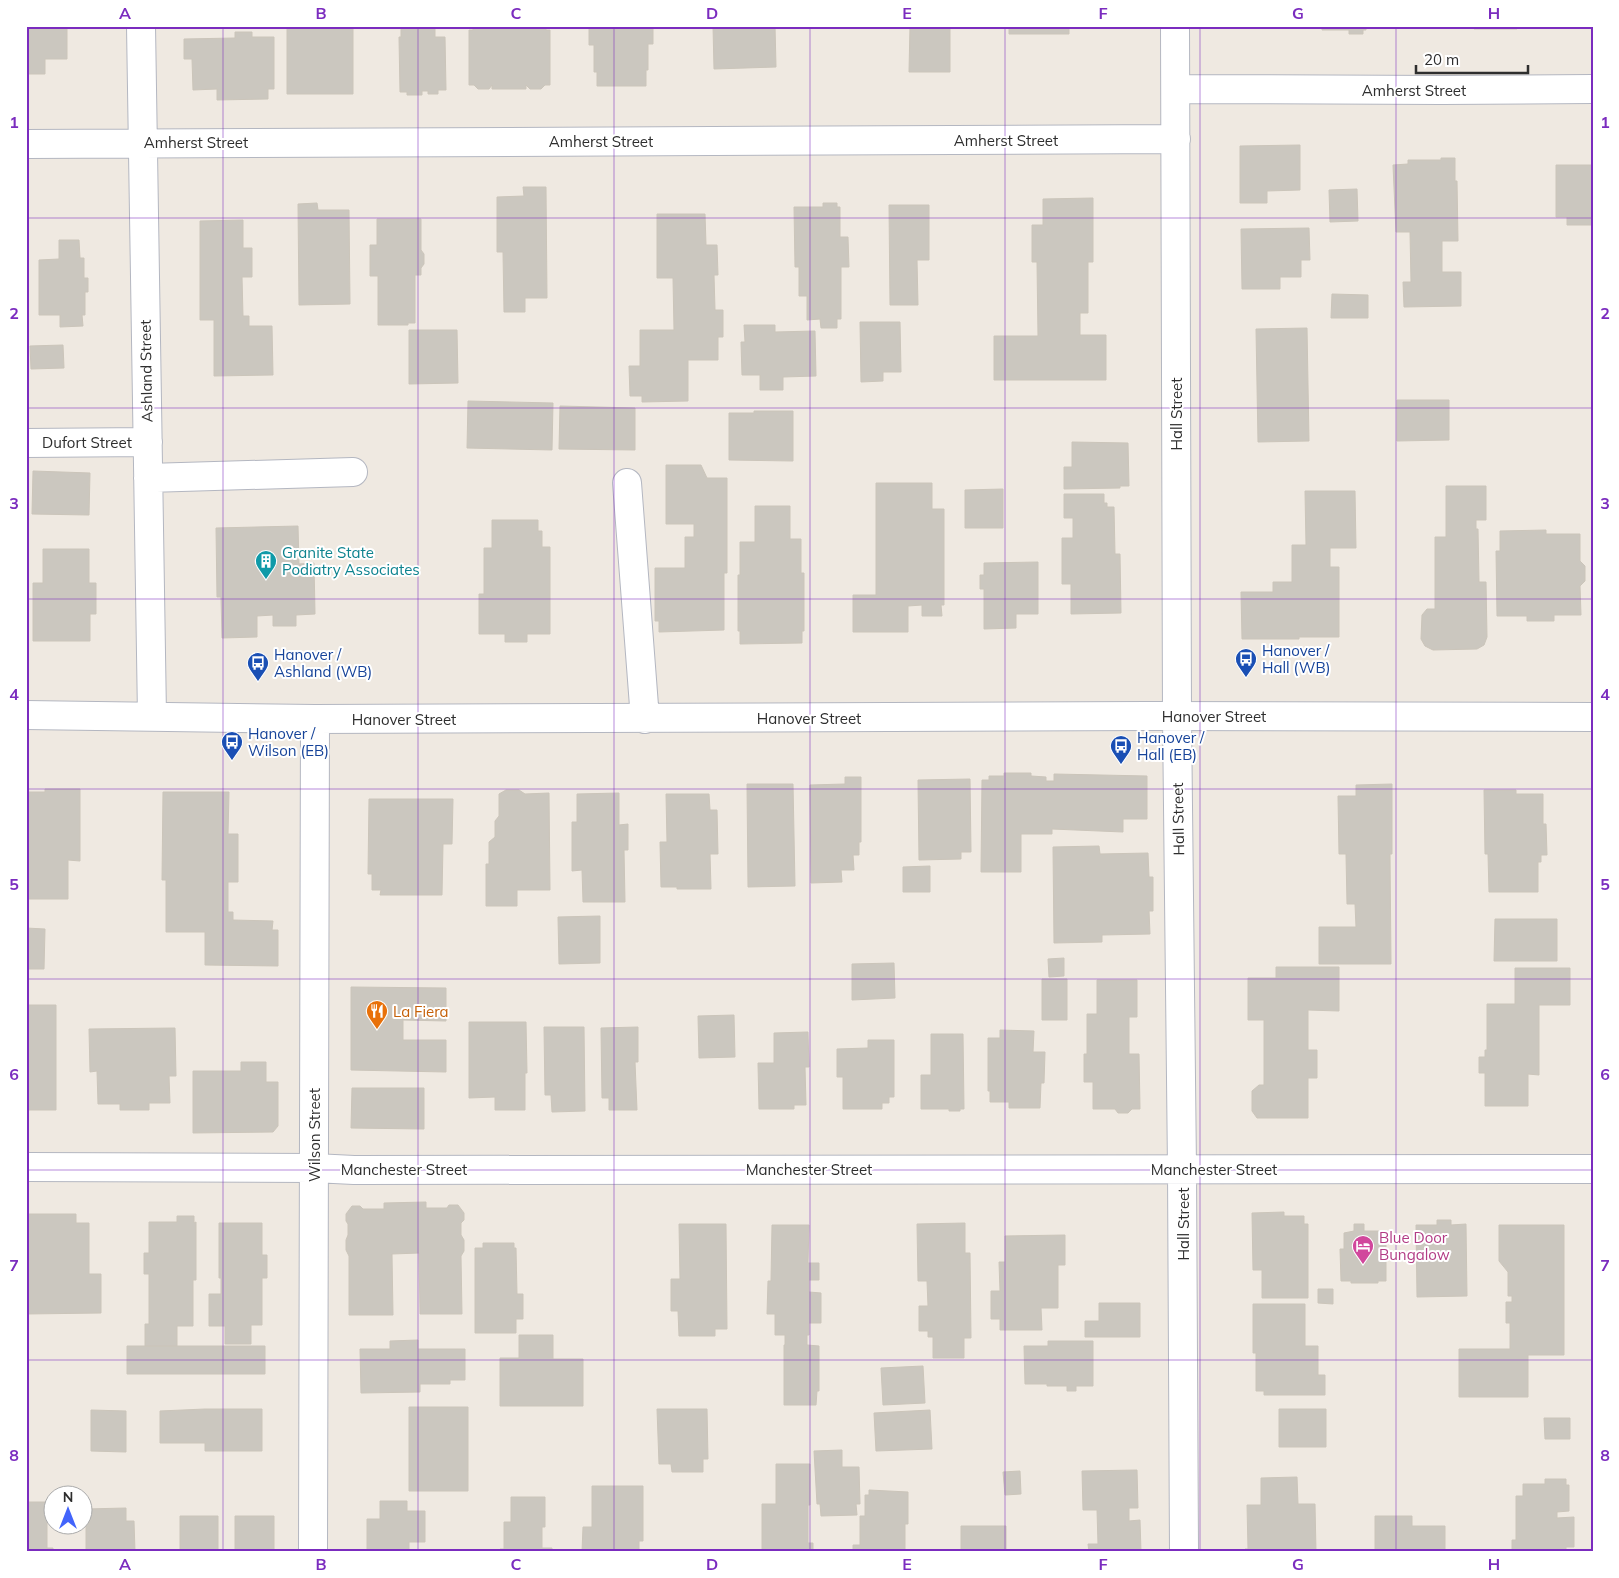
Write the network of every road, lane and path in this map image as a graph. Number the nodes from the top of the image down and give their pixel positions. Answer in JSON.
{"nodes":[{"id":1,"x":140,"y":26,"type":"edge"},
{"id":2,"x":1175,"y":26,"type":"edge"},
{"id":3,"x":1176,"y":88,"type":"junction"},
{"id":4,"x":1593,"y":90,"type":"edge"},
{"id":5,"x":1176,"y":139,"type":"junction"},
{"id":6,"x":142,"y":143,"type":"junction"},
{"id":7,"x":26,"y":144,"type":"edge"},
{"id":8,"x":148,"y":442,"type":"junction"},
{"id":9,"x":26,"y":443,"type":"edge"},
{"id":10,"x":353,"y":472,"type":"dead end"},
{"id":11,"x":148,"y":478,"type":"junction"},
{"id":12,"x":627,"y":483,"type":"dead end"},
{"id":13,"x":26,"y":715,"type":"edge"},
{"id":14,"x":152,"y":716,"type":"junction"},
{"id":15,"x":1177,"y":716,"type":"junction"},
{"id":16,"x":1593,"y":717,"type":"edge"},
{"id":17,"x":315,"y":719,"type":"junction"},
{"id":18,"x":645,"y":719,"type":"junction"},
{"id":19,"x":26,"y":1167,"type":"edge"},
{"id":20,"x":314,"y":1168,"type":"junction"},
{"id":21,"x":1593,"y":1168,"type":"edge"},
{"id":22,"x":1182,"y":1169,"type":"junction"},
{"id":23,"x":313,"y":1552,"type":"edge"},
{"id":24,"x":1184,"y":1552,"type":"edge"}],
"edges":[{"from":1,"to":6,"type":"street","name":"Ashland Street"},
{"from":2,"to":3,"type":"street","name":"Hall Street"},
{"from":3,"to":4,"type":"street","name":"Amherst Street"},
{"from":3,"to":5,"type":"street","name":"Hall Street"},
{"from":5,"to":6,"type":"street","name":"Amherst Street"},
{"from":5,"to":15,"type":"street","name":"Hall Street"},
{"from":6,"to":7,"type":"street","name":"Amherst Street"},
{"from":6,"to":8,"type":"street","name":"Ashland Street"},
{"from":8,"to":9,"type":"street","name":"Dufort Street"},
{"from":8,"to":11,"type":"street","name":"Ashland Street"},
{"from":10,"to":11,"type":"street"},
{"from":11,"to":14,"type":"street","name":"Ashland Street"},
{"from":12,"to":18,"type":"street"},
{"from":13,"to":14,"type":"street","name":"Hanover Street"},
{"from":14,"to":17,"type":"street","name":"Hanover Street"},
{"from":15,"to":16,"type":"street","name":"Hanover Street"},
{"from":15,"to":18,"type":"street","name":"Hanover Street"},
{"from":15,"to":22,"type":"street","name":"Hall Street"},
{"from":17,"to":18,"type":"street","name":"Hanover Street"},
{"from":17,"to":20,"type":"street","name":"Wilson Street"},
{"from":19,"to":20,"type":"street","name":"Manchester Street"},
{"from":20,"to":22,"type":"street","name":"Manchester Street"},
{"from":20,"to":23,"type":"street","name":"Wilson Street"},
{"from":21,"to":22,"type":"street","name":"Manchester Street"},
{"from":22,"to":24,"type":"street","name":"Hall Street"}]}
